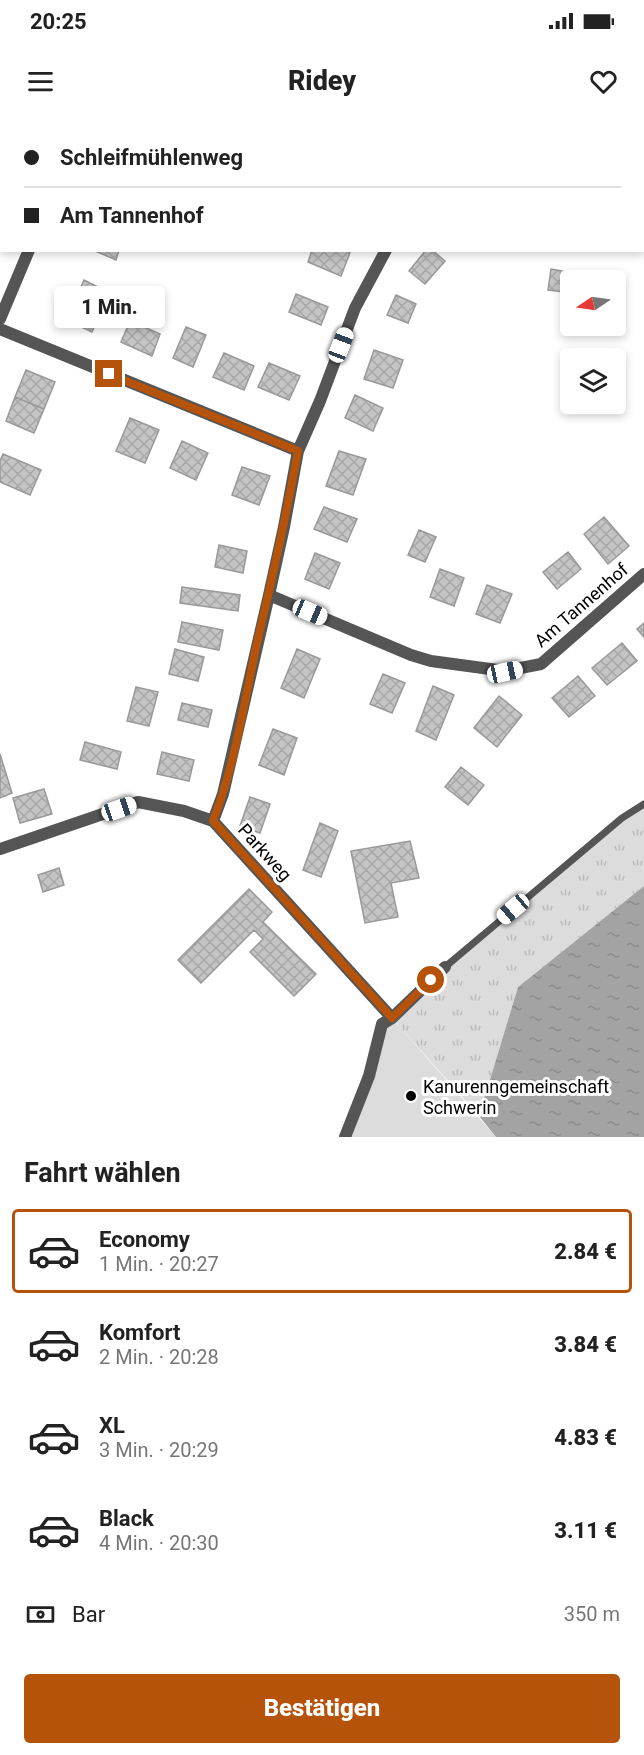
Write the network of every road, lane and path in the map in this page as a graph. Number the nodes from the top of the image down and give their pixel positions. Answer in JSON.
{"nodes":[{"id":1,"x":29,"y":252,"type":"edge"},
{"id":2,"x":385,"y":252,"type":"edge"},
{"id":3,"x":0,"y":319,"type":"edge"},
{"id":4,"x":0,"y":329,"type":"edge"},
{"id":5,"x":298,"y":451,"type":"junction"},
{"id":6,"x":644,"y":574,"type":"edge"},
{"id":7,"x":269,"y":595,"type":"junction"},
{"id":8,"x":644,"y":804,"type":"edge"},
{"id":9,"x":213,"y":821,"type":"junction"},
{"id":10,"x":0,"y":849,"type":"edge"},
{"id":11,"x":445,"y":967,"type":"joint"},
{"id":12,"x":392,"y":1018,"type":"junction"},
{"id":13,"x":345,"y":1137,"type":"edge"}],
"edges":[{"from":1,"to":3,"type":"street"},
{"from":2,"to":5,"type":"street"},
{"from":4,"to":5,"type":"street"},
{"from":5,"to":7,"type":"street"},
{"from":6,"to":7,"type":"street","name":"Am Tannenhof"},
{"from":7,"to":9,"type":"street"},
{"from":8,"to":11,"type":"lane"},
{"from":9,"to":10,"type":"street","name":"Parkweg"},
{"from":9,"to":12,"type":"street","name":"Parkweg"},
{"from":11,"to":12,"type":"street"},
{"from":12,"to":13,"type":"street"}]}
